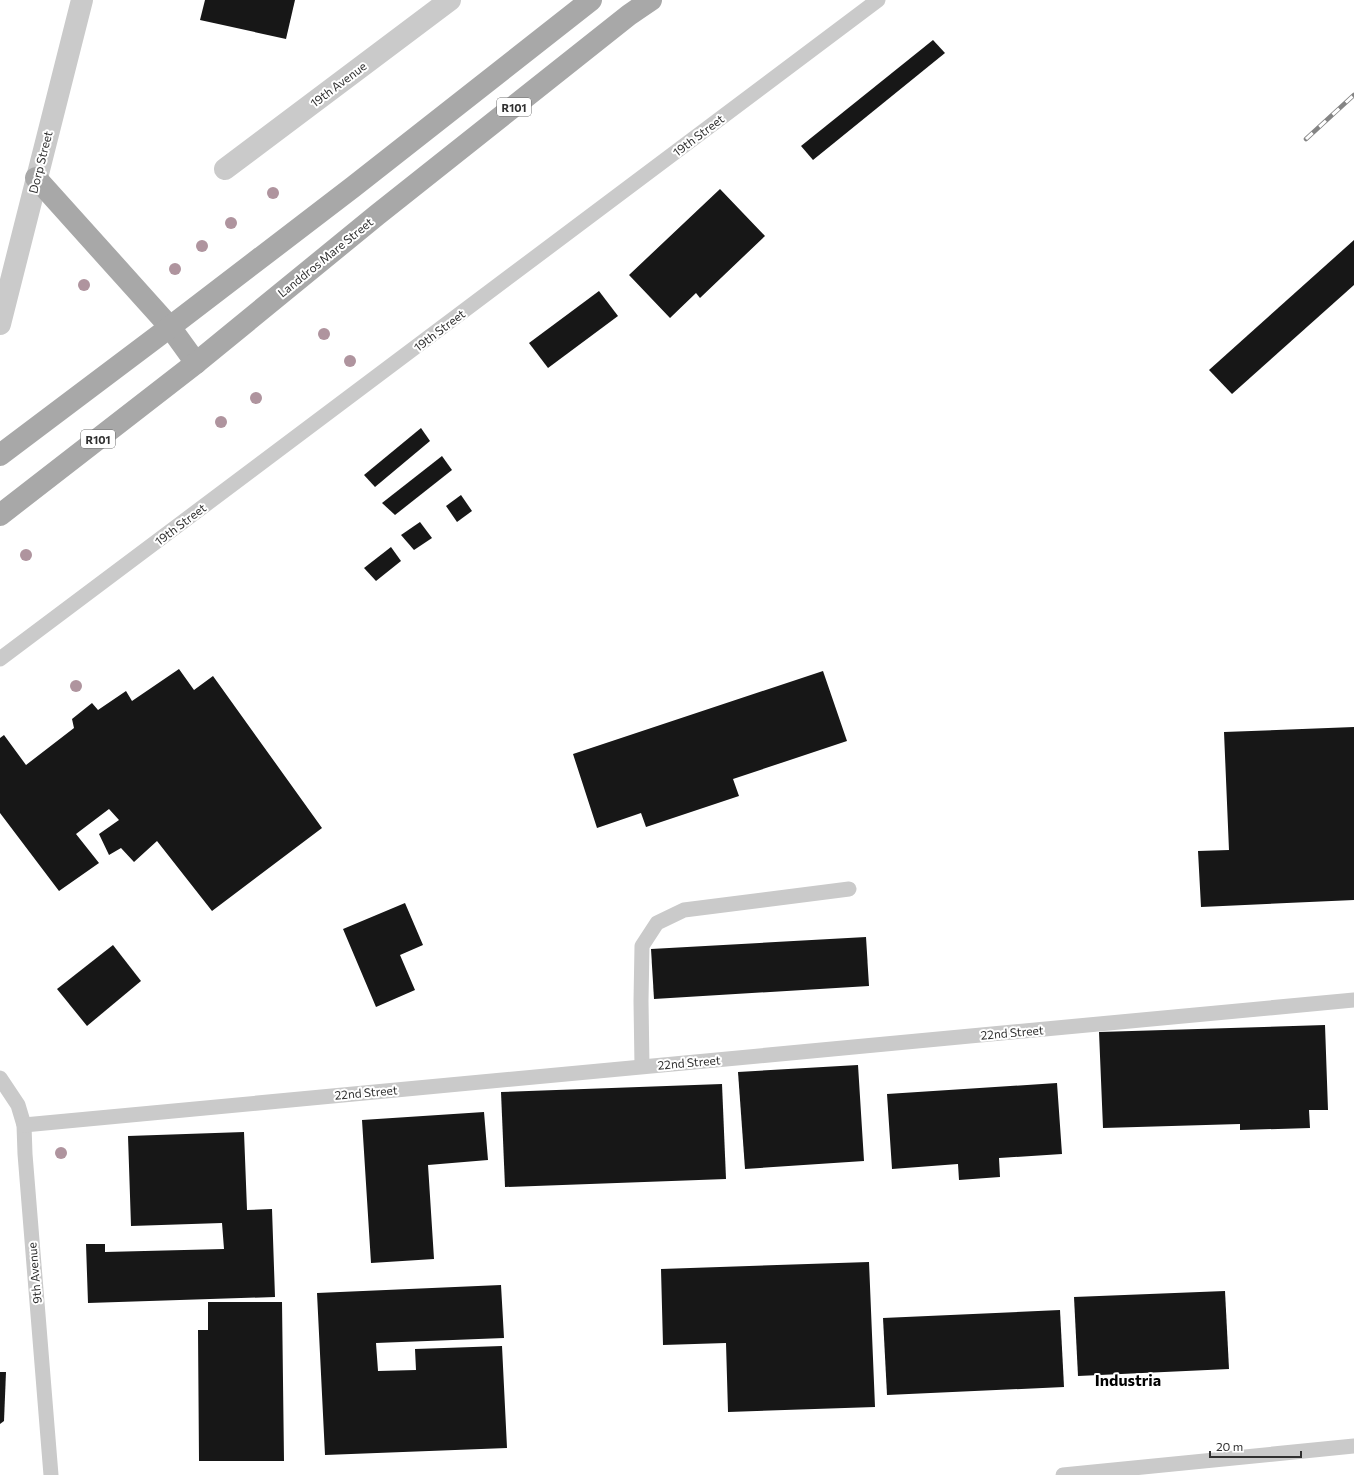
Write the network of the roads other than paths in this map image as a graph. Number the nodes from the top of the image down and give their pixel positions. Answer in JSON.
{"nodes":[{"id":1,"x":82,"y":0,"type":"edge"},
{"id":2,"x":450,"y":0,"type":"edge"},
{"id":3,"x":591,"y":0,"type":"edge"},
{"id":4,"x":651,"y":0,"type":"edge"},
{"id":5,"x":878,"y":0,"type":"edge"},
{"id":6,"x":225,"y":169,"type":"dead end"},
{"id":7,"x":36,"y":178,"type":"junction"},
{"id":8,"x":0,"y":324,"type":"edge"},
{"id":9,"x":170,"y":327,"type":"junction"},
{"id":10,"x":196,"y":363,"type":"junction"},
{"id":11,"x":0,"y":455,"type":"edge"},
{"id":12,"x":0,"y":515,"type":"edge"},
{"id":13,"x":0,"y":659,"type":"edge"},
{"id":14,"x":849,"y":889,"type":"dead end"},
{"id":15,"x":1354,"y":1000,"type":"edge"},
{"id":16,"x":642,"y":1066,"type":"junction"},
{"id":17,"x":0,"y":1078,"type":"edge"},
{"id":18,"x":24,"y":1124,"type":"junction"},
{"id":19,"x":1354,"y":1446,"type":"edge"},
{"id":20,"x":1128,"y":1472,"type":"edge"},
{"id":21,"x":51,"y":1475,"type":"edge"},
{"id":22,"x":1063,"y":1475,"type":"edge"}],
"edges":[{"from":1,"to":7,"type":"street","name":"Dorp Street"},
{"from":2,"to":6,"type":"street","name":"19th Avenue"},
{"from":3,"to":9,"type":"main road"},
{"from":4,"to":10,"type":"main road","name":"Landdros Mare Street","number":"R101"},
{"from":5,"to":13,"type":"lane","name":"19th Street"},
{"from":7,"to":8,"type":"street","name":"Dorp Street"},
{"from":7,"to":9,"type":"main road"},
{"from":9,"to":10,"type":"main road"},
{"from":9,"to":11,"type":"main road"},
{"from":10,"to":12,"type":"main road","name":"Landdros Mare Street","number":"R101"},
{"from":14,"to":16,"type":"lane"},
{"from":15,"to":16,"type":"lane","name":"22nd Street"},
{"from":16,"to":18,"type":"lane","name":"22nd Street"},
{"from":17,"to":18,"type":"lane","name":"9th Avenue"},
{"from":18,"to":21,"type":"lane","name":"9th Avenue"},
{"from":19,"to":20,"type":"lane"},
{"from":20,"to":22,"type":"lane"}]}
